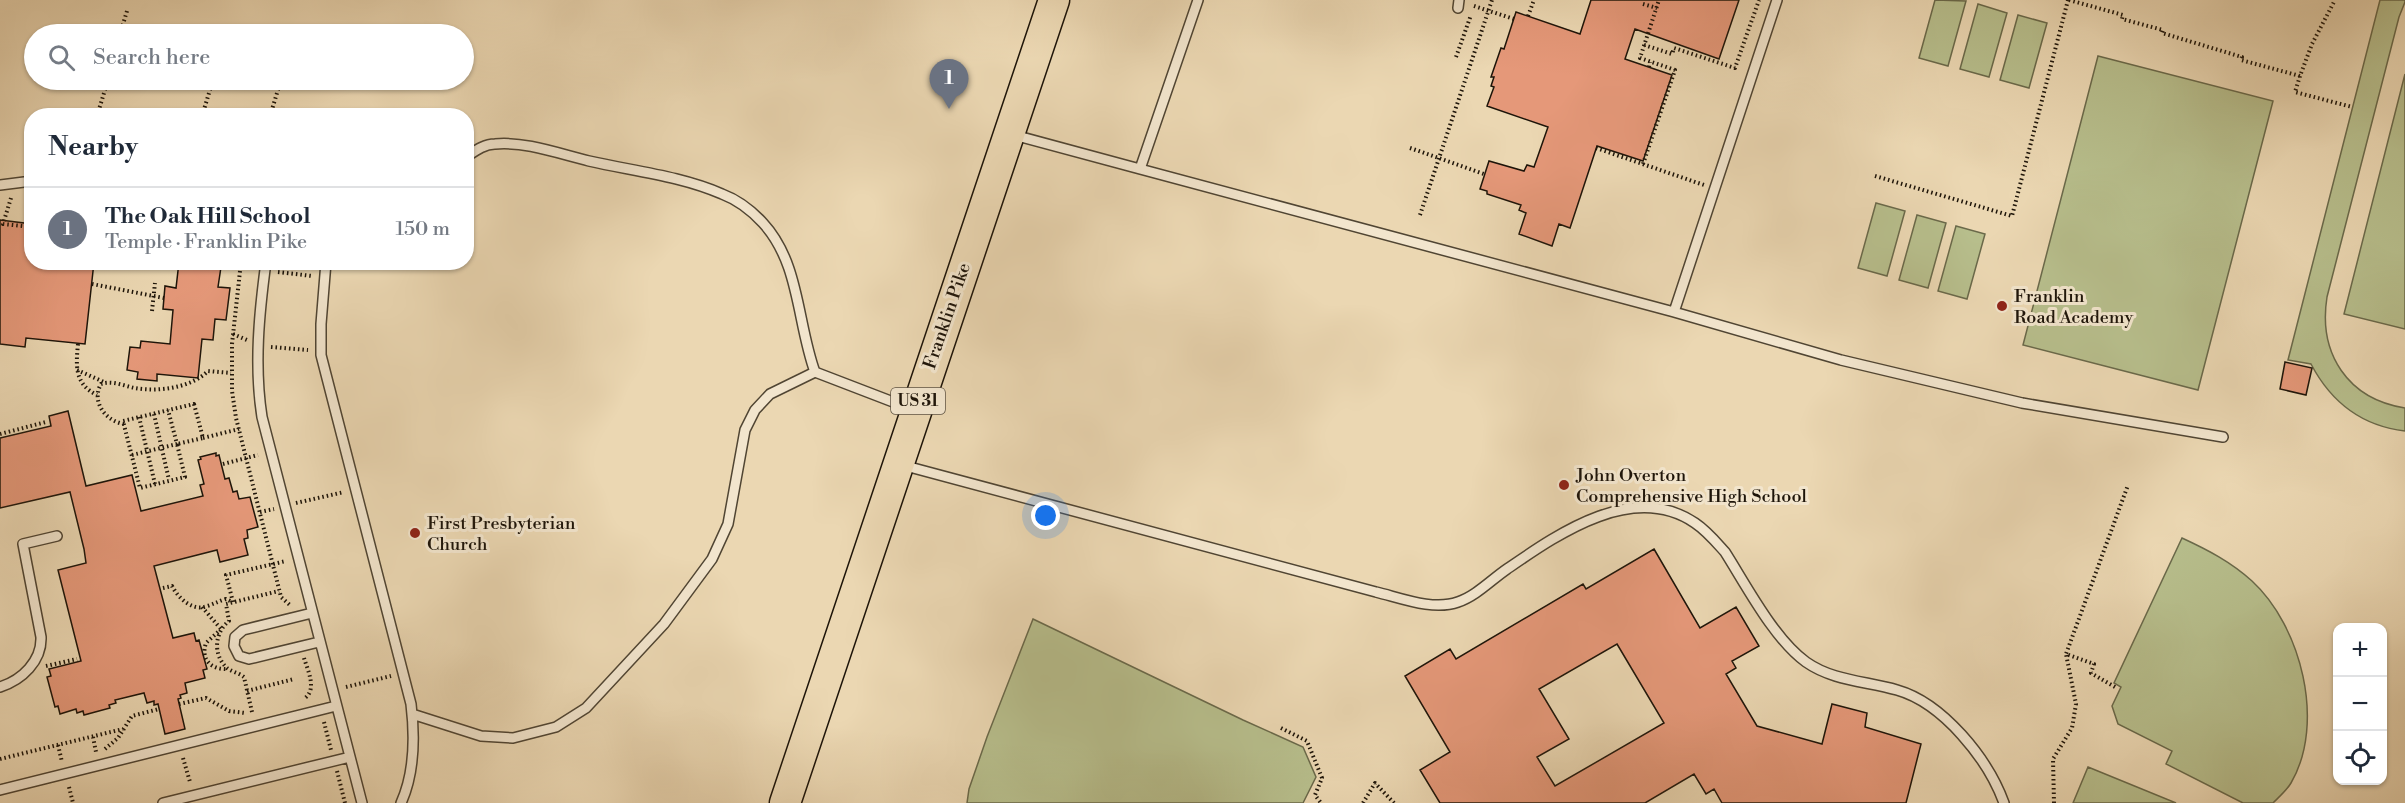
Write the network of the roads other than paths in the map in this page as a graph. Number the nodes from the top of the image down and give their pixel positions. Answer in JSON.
{"nodes":[{"id":1,"x":1053,"y":0,"type":"edge"},
{"id":2,"x":1198,"y":0,"type":"edge"},
{"id":3,"x":1777,"y":0,"type":"edge"},
{"id":4,"x":1009,"y":133,"type":"junction"},
{"id":5,"x":474,"y":152,"type":"edge"},
{"id":6,"x":1140,"y":169,"type":"junction"},
{"id":7,"x":24,"y":183,"type":"edge"},
{"id":8,"x":0,"y":185,"type":"edge"},
{"id":9,"x":265,"y":270,"type":"edge"},
{"id":10,"x":326,"y":270,"type":"edge"},
{"id":11,"x":1674,"y":312,"type":"junction"},
{"id":12,"x":815,"y":372,"type":"junction"},
{"id":13,"x":915,"y":411,"type":"junction"},
{"id":14,"x":2223,"y":437,"type":"dead end"},
{"id":15,"x":897,"y":464,"type":"junction"},
{"id":16,"x":57,"y":536,"type":"dead end"},
{"id":17,"x":312,"y":613,"type":"junction"},
{"id":18,"x":319,"y":642,"type":"junction"},
{"id":19,"x":0,"y":687,"type":"edge"},
{"id":20,"x":336,"y":706,"type":"junction"},
{"id":21,"x":412,"y":714,"type":"junction"},
{"id":22,"x":350,"y":758,"type":"junction"},
{"id":23,"x":0,"y":790,"type":"edge"},
{"id":24,"x":163,"y":803,"type":"edge"},
{"id":25,"x":362,"y":803,"type":"edge"},
{"id":26,"x":401,"y":803,"type":"edge"},
{"id":27,"x":784,"y":803,"type":"edge"},
{"id":28,"x":2004,"y":803,"type":"edge"}],
"edges":[{"from":1,"to":4,"type":"main road","name":"Franklin Pike","number":"US 31"},
{"from":2,"to":6,"type":"lane"},
{"from":3,"to":11,"type":"lane"},
{"from":4,"to":6,"type":"lane"},
{"from":4,"to":13,"type":"main road","name":"Franklin Pike","number":"US 31"},
{"from":5,"to":12,"type":"lane"},
{"from":6,"to":11,"type":"lane"},
{"from":7,"to":8,"type":"lane"},
{"from":9,"to":17,"type":"lane"},
{"from":10,"to":21,"type":"lane"},
{"from":11,"to":14,"type":"lane"},
{"from":12,"to":13,"type":"lane"},
{"from":12,"to":21,"type":"lane"},
{"from":13,"to":15,"type":"main road","name":"Franklin Pike","number":"US 31"},
{"from":15,"to":27,"type":"main road","name":"Franklin Pike","number":"US 31"},
{"from":15,"to":28,"type":"lane"},
{"from":16,"to":19,"type":"lane"},
{"from":17,"to":18,"type":"lane"},
{"from":17,"to":18,"type":"lane"},
{"from":18,"to":20,"type":"lane"},
{"from":20,"to":22,"type":"lane"},
{"from":20,"to":23,"type":"lane"},
{"from":21,"to":26,"type":"lane"},
{"from":22,"to":24,"type":"lane"},
{"from":22,"to":25,"type":"lane"}]}
